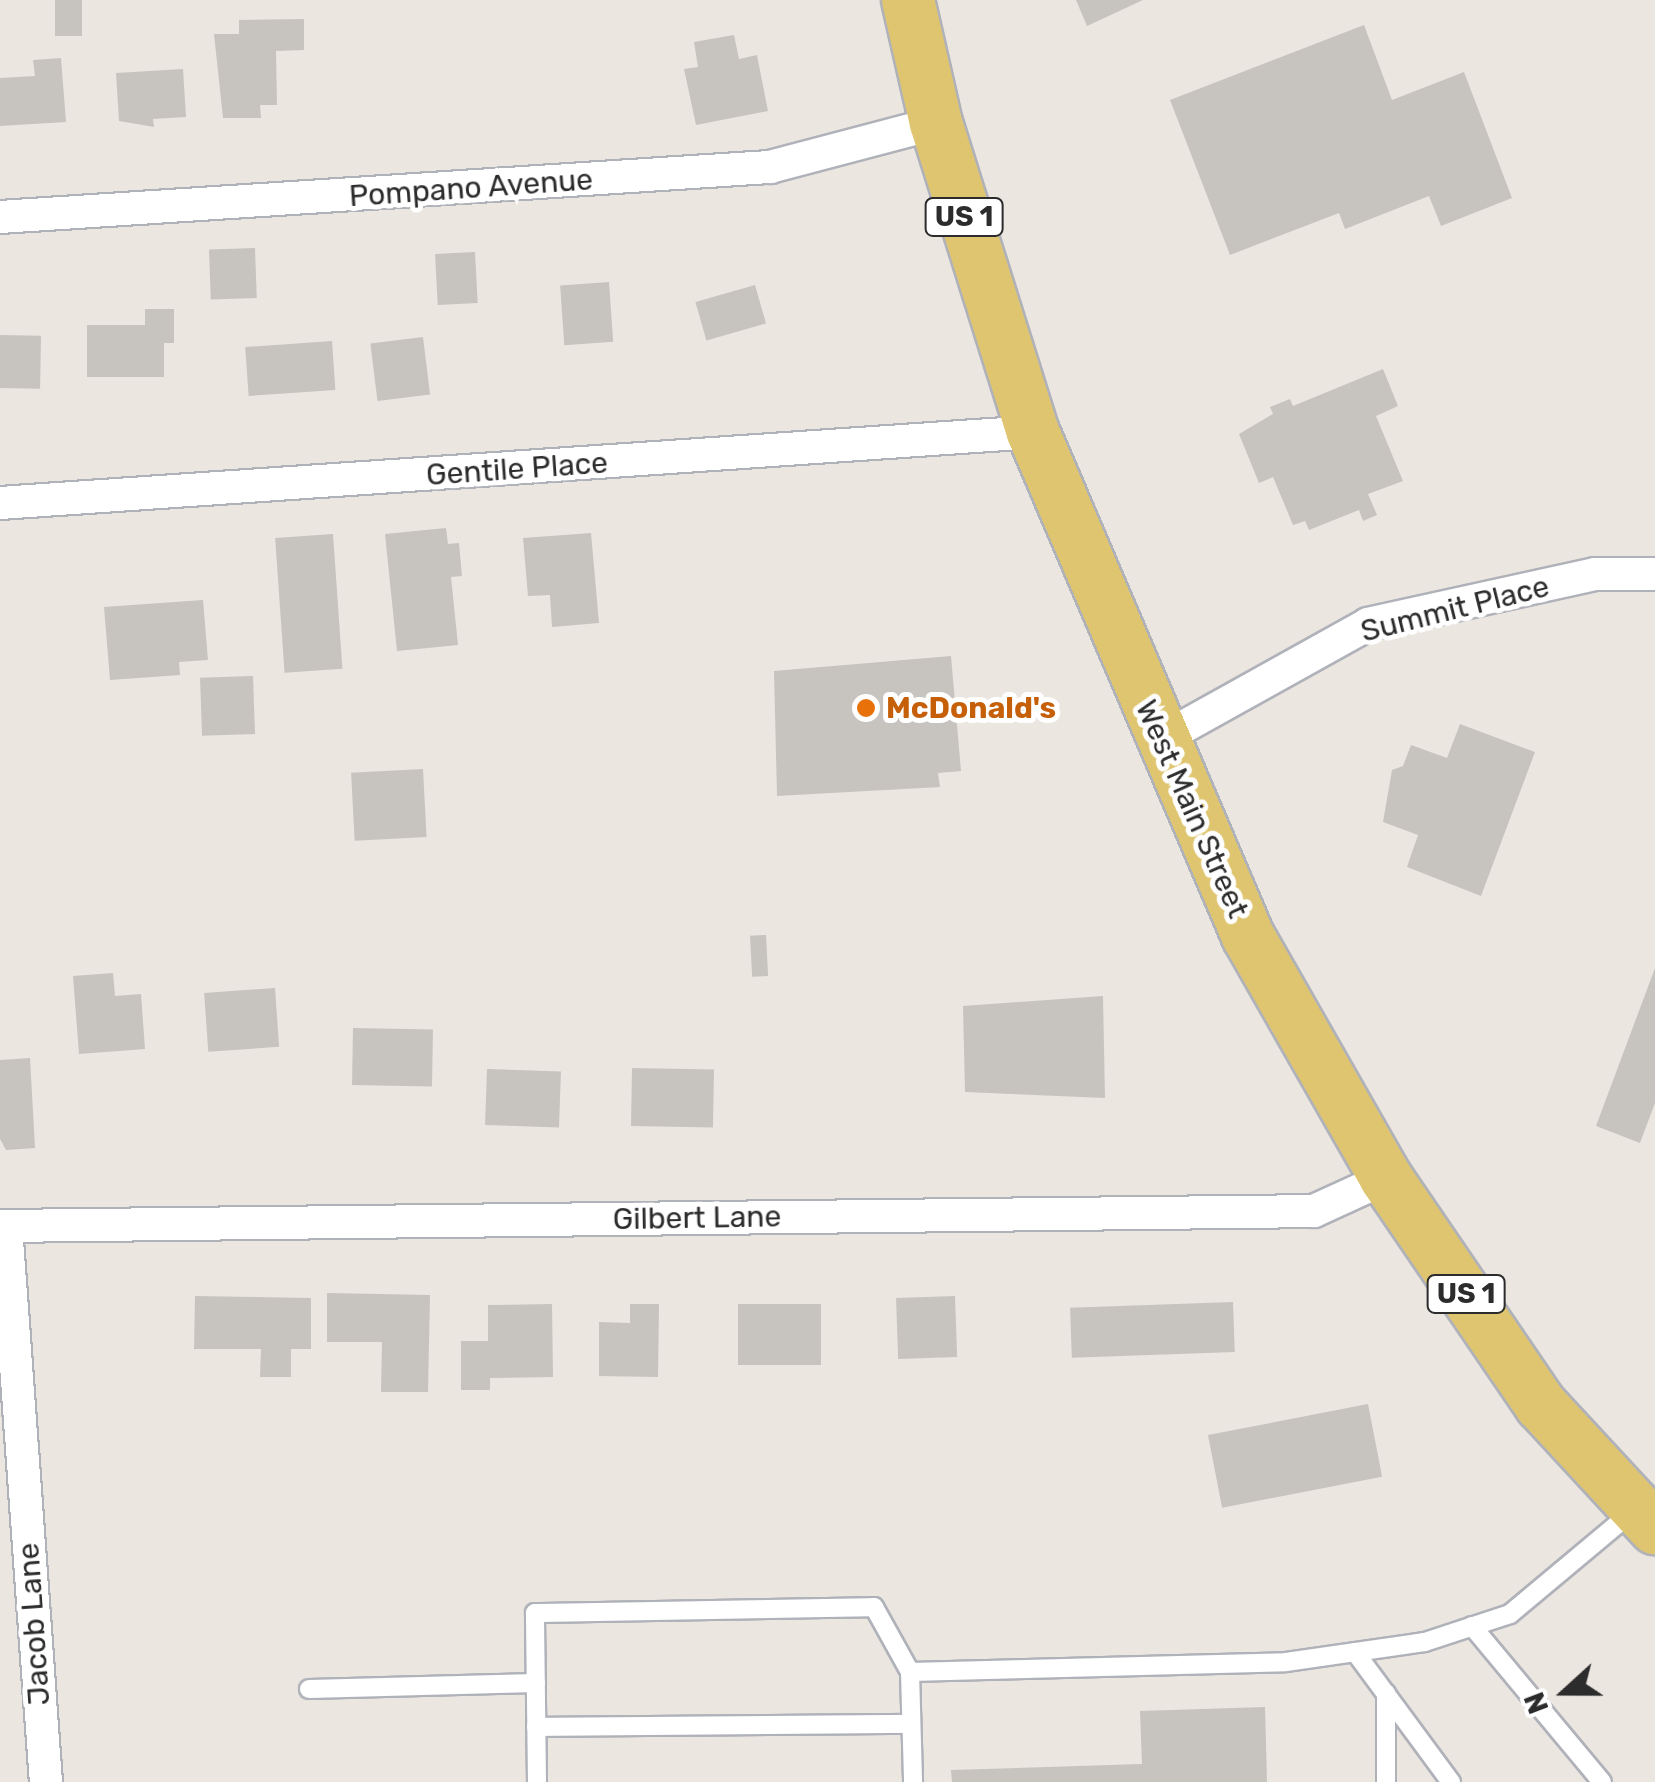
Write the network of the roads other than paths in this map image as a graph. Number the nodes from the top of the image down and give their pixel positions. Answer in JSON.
{"nodes":[{"id":1,"x":908,"y":0,"type":"edge"},
{"id":2,"x":936,"y":122,"type":"junction"},
{"id":3,"x":0,"y":218,"type":"edge"},
{"id":4,"x":1033,"y":432,"type":"junction"},
{"id":5,"x":0,"y":503,"type":"edge"},
{"id":6,"x":1655,"y":574,"type":"edge"},
{"id":7,"x":1160,"y":740,"type":"junction"},
{"id":8,"x":1386,"y":1178,"type":"junction"},
{"id":9,"x":3,"y":1226,"type":"edge"},
{"id":10,"x":1646,"y":1518,"type":"edge"},
{"id":11,"x":1472,"y":1626,"type":"junction"},
{"id":12,"x":1355,"y":1652,"type":"junction"},
{"id":13,"x":910,"y":1672,"type":"junction"},
{"id":14,"x":536,"y":1683,"type":"junction"},
{"id":15,"x":310,"y":1689,"type":"dead end"},
{"id":16,"x":1386,"y":1693,"type":"junction"},
{"id":17,"x":911,"y":1724,"type":"junction"},
{"id":18,"x":536,"y":1727,"type":"junction"},
{"id":19,"x":46,"y":1782,"type":"edge"},
{"id":20,"x":537,"y":1782,"type":"edge"},
{"id":21,"x":912,"y":1782,"type":"edge"},
{"id":22,"x":1386,"y":1782,"type":"edge"},
{"id":23,"x":1451,"y":1782,"type":"edge"},
{"id":24,"x":1602,"y":1782,"type":"edge"}],
"edges":[{"from":1,"to":2,"type":"main road","name":"West Main Street","number":"US 1"},
{"from":2,"to":3,"type":"street","name":"Pompano Avenue"},
{"from":2,"to":4,"type":"main road","name":"West Main Street","number":"US 1"},
{"from":4,"to":5,"type":"street","name":"Gentile Place"},
{"from":4,"to":7,"type":"main road","name":"West Main Street","number":"US 1"},
{"from":6,"to":7,"type":"street","name":"Summit Place"},
{"from":7,"to":8,"type":"main road","name":"West Main Street","number":"US 1"},
{"from":8,"to":9,"type":"street","name":"Gilbert Lane"},
{"from":8,"to":10,"type":"main road","name":"West Main Street","number":"US 1"},
{"from":9,"to":19,"type":"street","name":"Jacob Lane"},
{"from":10,"to":11,"type":"lane"},
{"from":11,"to":12,"type":"lane"},
{"from":11,"to":24,"type":"lane"},
{"from":12,"to":13,"type":"lane"},
{"from":12,"to":16,"type":"lane"},
{"from":13,"to":14,"type":"lane"},
{"from":13,"to":17,"type":"lane"},
{"from":14,"to":15,"type":"lane"},
{"from":14,"to":18,"type":"lane"},
{"from":16,"to":22,"type":"lane"},
{"from":16,"to":23,"type":"lane"},
{"from":17,"to":18,"type":"lane"},
{"from":17,"to":21,"type":"lane"},
{"from":18,"to":20,"type":"lane"}]}
